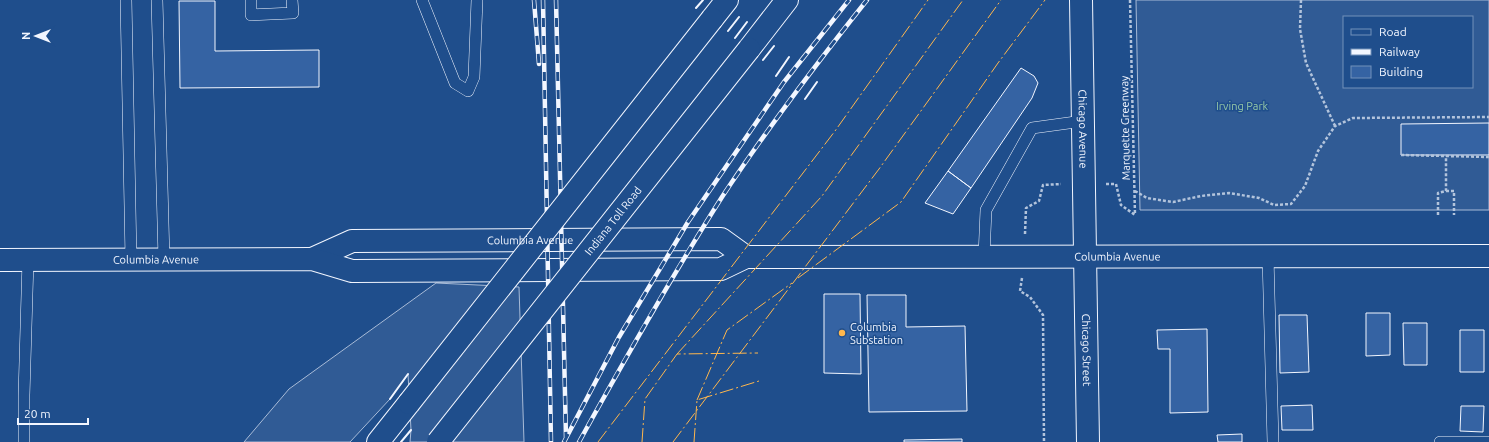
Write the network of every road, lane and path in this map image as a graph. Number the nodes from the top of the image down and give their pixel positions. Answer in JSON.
{"nodes":[{"id":1,"x":126,"y":0,"type":"edge"},
{"id":2,"x":157,"y":0,"type":"edge"},
{"id":3,"x":251,"y":0,"type":"edge"},
{"id":4,"x":292,"y":0,"type":"edge"},
{"id":5,"x":422,"y":0,"type":"edge"},
{"id":6,"x":477,"y":0,"type":"edge"},
{"id":7,"x":726,"y":0,"type":"edge"},
{"id":8,"x":787,"y":0,"type":"edge"},
{"id":9,"x":1081,"y":0,"type":"edge"},
{"id":10,"x":1130,"y":0,"type":"edge"},
{"id":11,"x":1301,"y":0,"type":"edge"},
{"id":12,"x":1489,"y":117,"type":"edge"},
{"id":13,"x":1083,"y":121,"type":"junction"},
{"id":14,"x":1335,"y":126,"type":"junction"},
{"id":15,"x":1401,"y":155,"type":"dead end"},
{"id":16,"x":1446,"y":156,"type":"junction"},
{"id":17,"x":1489,"y":157,"type":"edge"},
{"id":18,"x":1116,"y":184,"type":"dead end"},
{"id":19,"x":1043,"y":185,"type":"dead end"},
{"id":20,"x":1446,"y":190,"type":"junction"},
{"id":21,"x":1134,"y":191,"type":"junction"},
{"id":22,"x":1026,"y":208,"type":"dead end"},
{"id":23,"x":1438,"y":215,"type":"dead end"},
{"id":24,"x":1454,"y":215,"type":"dead end"},
{"id":25,"x":984,"y":256,"type":"junction"},
{"id":26,"x":1489,"y":256,"type":"edge"},
{"id":27,"x":746,"y":257,"type":"junction"},
{"id":28,"x":1085,"y":257,"type":"junction"},
{"id":29,"x":1268,"y":257,"type":"junction"},
{"id":30,"x":312,"y":259,"type":"junction"},
{"id":31,"x":0,"y":260,"type":"edge"},
{"id":32,"x":28,"y":260,"type":"junction"},
{"id":33,"x":130,"y":260,"type":"junction"},
{"id":34,"x":164,"y":260,"type":"junction"},
{"id":35,"x":1020,"y":291,"type":"dead end"},
{"id":36,"x":24,"y":442,"type":"edge"},
{"id":37,"x":378,"y":442,"type":"edge"},
{"id":38,"x":438,"y":442,"type":"edge"},
{"id":39,"x":1044,"y":442,"type":"edge"},
{"id":40,"x":1088,"y":442,"type":"edge"},
{"id":41,"x":1273,"y":442,"type":"edge"},
{"id":42,"x":1440,"y":442,"type":"edge"},
{"id":43,"x":1489,"y":442,"type":"edge"}],
"edges":[{"from":1,"to":33,"type":"lane"},
{"from":2,"to":34,"type":"lane"},
{"from":3,"to":4,"type":"lane"},
{"from":5,"to":6,"type":"lane"},
{"from":7,"to":37,"type":"main road","bridge":true},
{"from":8,"to":38,"type":"main road","name":"Indiana Toll Road","bridge":true},
{"from":9,"to":13,"type":"main road","name":"Chicago Avenue"},
{"from":10,"to":21,"type":"path","name":"Marquette Greenway"},
{"from":11,"to":14,"type":"path"},
{"from":12,"to":14,"type":"path"},
{"from":13,"to":25,"type":"lane"},
{"from":13,"to":28,"type":"main road","name":"Chicago Avenue"},
{"from":14,"to":21,"type":"path"},
{"from":15,"to":16,"type":"path"},
{"from":16,"to":17,"type":"path"},
{"from":16,"to":20,"type":"path"},
{"from":18,"to":21,"type":"path","name":"Marquette Greenway"},
{"from":19,"to":22,"type":"path"},
{"from":20,"to":23,"type":"path"},
{"from":20,"to":24,"type":"path"},
{"from":25,"to":27,"type":"main road","name":"Columbia Avenue"},
{"from":25,"to":28,"type":"main road","name":"Columbia Avenue"},
{"from":26,"to":29,"type":"main road","name":"Columbia Avenue"},
{"from":27,"to":30,"type":"main road","name":"Columbia Avenue"},
{"from":27,"to":30,"type":"main road","name":"Columbia Avenue"},
{"from":28,"to":29,"type":"main road","name":"Columbia Avenue"},
{"from":28,"to":40,"type":"main road","name":"Chicago Street"},
{"from":29,"to":41,"type":"lane"},
{"from":30,"to":34,"type":"main road","name":"Columbia Avenue"},
{"from":31,"to":32,"type":"main road","name":"Columbia Avenue"},
{"from":32,"to":33,"type":"main road","name":"Columbia Avenue"},
{"from":32,"to":36,"type":"lane"},
{"from":33,"to":34,"type":"main road","name":"Columbia Avenue"},
{"from":35,"to":39,"type":"path"},
{"from":42,"to":43,"type":"lane"}]}
